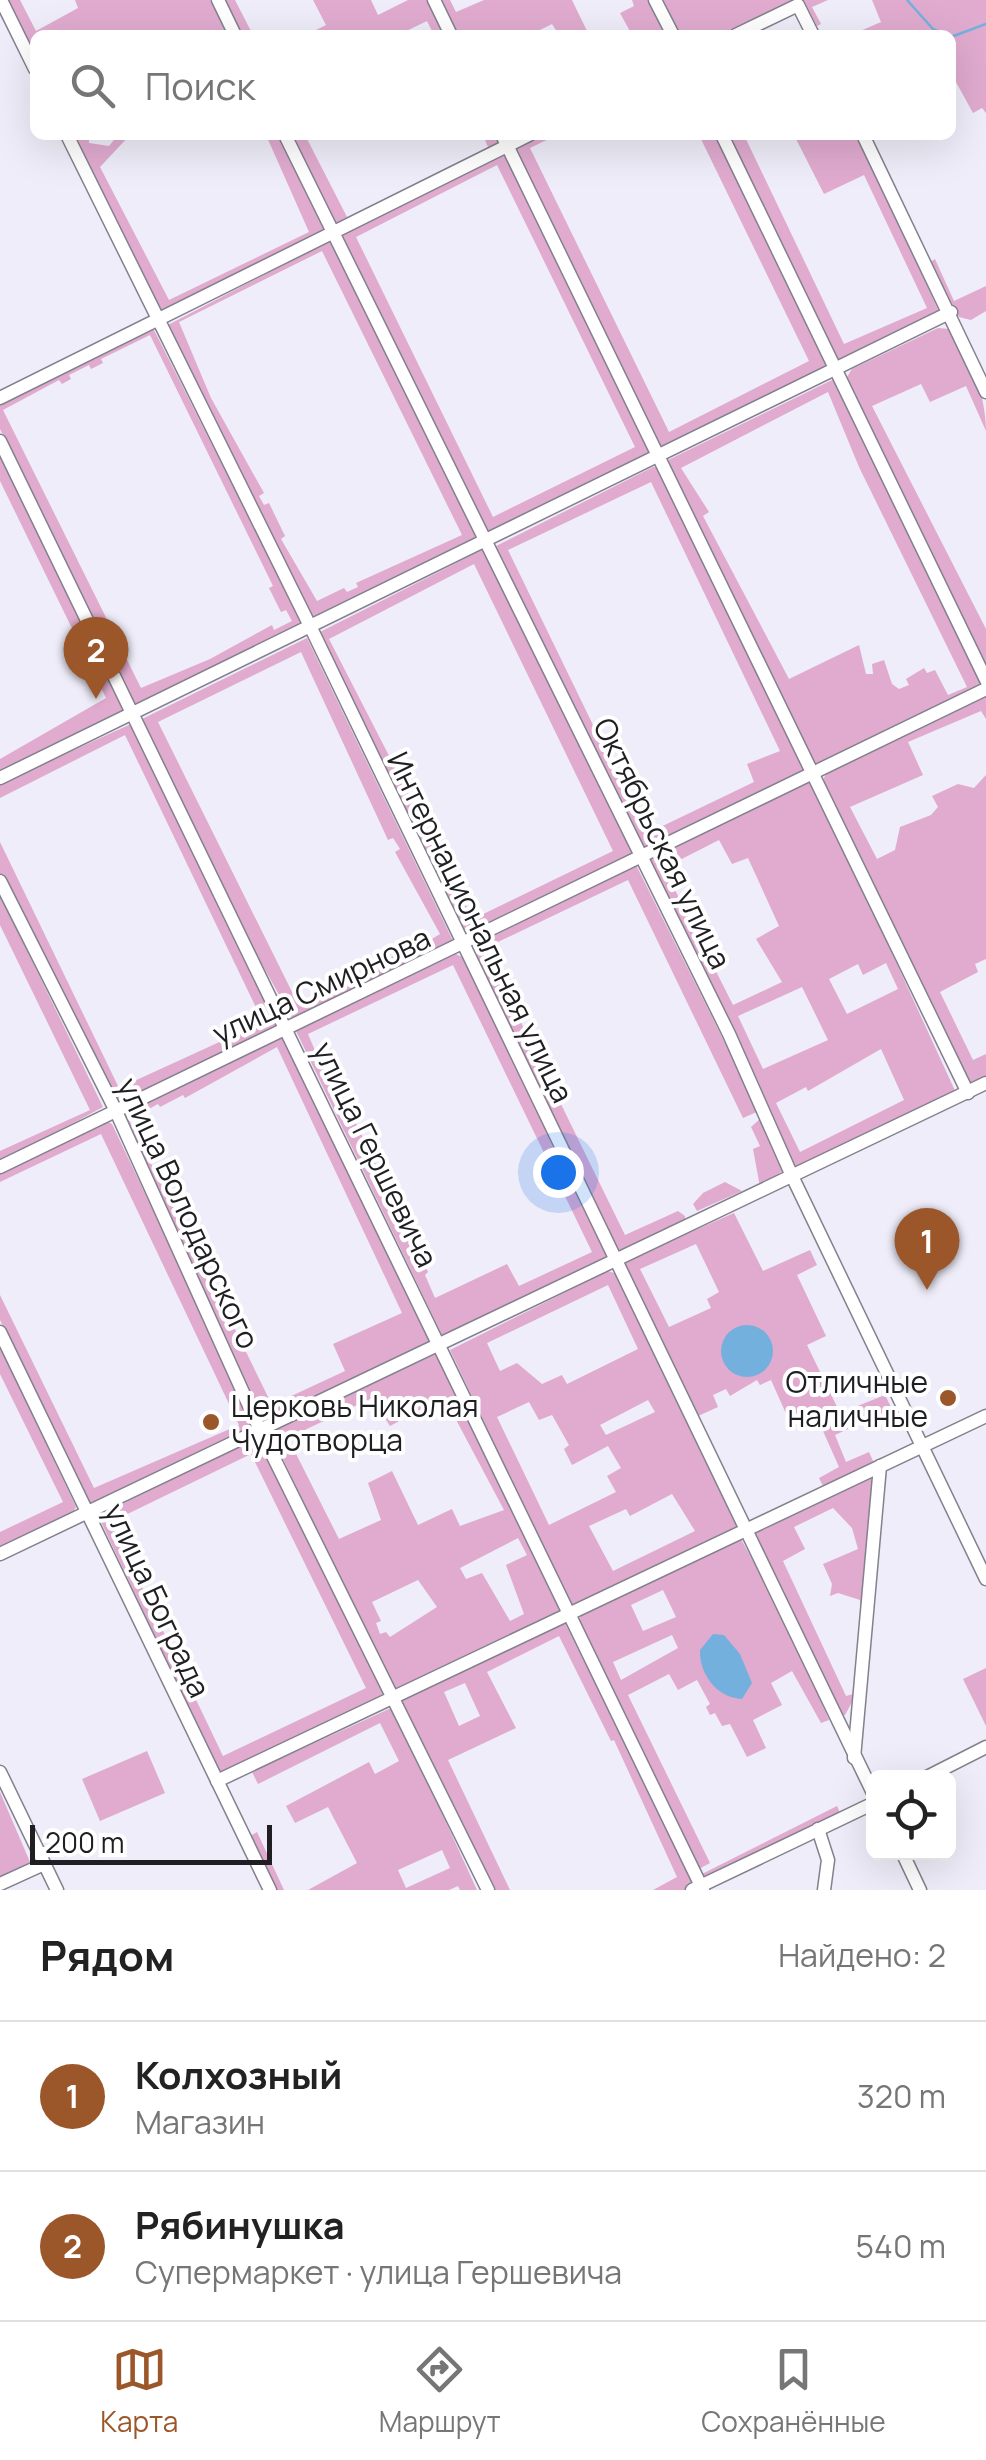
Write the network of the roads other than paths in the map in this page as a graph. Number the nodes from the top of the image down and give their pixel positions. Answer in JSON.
{"nodes":[{"id":1,"x":1,"y":0,"type":"edge"},
{"id":2,"x":218,"y":0,"type":"edge"},
{"id":3,"x":434,"y":0,"type":"edge"},
{"id":4,"x":655,"y":0,"type":"edge"},
{"id":5,"x":233,"y":30,"type":"edge"},
{"id":6,"x":449,"y":30,"type":"edge"},
{"id":7,"x":670,"y":30,"type":"edge"},
{"id":8,"x":746,"y":30,"type":"edge"},
{"id":9,"x":811,"y":30,"type":"edge"},
{"id":10,"x":30,"y":59,"type":"edge"},
{"id":11,"x":70,"y":140,"type":"edge"},
{"id":12,"x":286,"y":140,"type":"edge"},
{"id":13,"x":504,"y":140,"type":"edge"},
{"id":14,"x":724,"y":140,"type":"edge"},
{"id":15,"x":865,"y":140,"type":"edge"},
{"id":16,"x":333,"y":233,"type":"junction"},
{"id":17,"x":951,"y":312,"type":"junction"},
{"id":18,"x":158,"y":319,"type":"junction"},
{"id":19,"x":836,"y":371,"type":"junction"},
{"id":20,"x":986,"y":392,"type":"edge"},
{"id":21,"x":0,"y":398,"type":"edge"},
{"id":22,"x":0,"y":441,"type":"edge"},
{"id":23,"x":660,"y":458,"type":"junction"},
{"id":24,"x":486,"y":542,"type":"junction"},
{"id":25,"x":310,"y":628,"type":"junction"},
{"id":26,"x":986,"y":680,"type":"edge"},
{"id":27,"x":986,"y":689,"type":"edge"},
{"id":28,"x":134,"y":714,"type":"junction"},
{"id":29,"x":812,"y":773,"type":"junction"},
{"id":30,"x":0,"y":778,"type":"edge"},
{"id":31,"x":641,"y":856,"type":"junction"},
{"id":32,"x":0,"y":881,"type":"edge"},
{"id":33,"x":460,"y":946,"type":"junction"},
{"id":34,"x":288,"y":1028,"type":"junction"},
{"id":35,"x":986,"y":1083,"type":"edge"},
{"id":36,"x":968,"y":1093,"type":"junction"},
{"id":37,"x":115,"y":1110,"type":"junction"},
{"id":38,"x":0,"y":1168,"type":"edge"},
{"id":39,"x":792,"y":1176,"type":"junction"},
{"id":40,"x":614,"y":1260,"type":"junction"},
{"id":41,"x":0,"y":1332,"type":"edge"},
{"id":42,"x":440,"y":1342,"type":"junction"},
{"id":43,"x":986,"y":1416,"type":"edge"},
{"id":44,"x":260,"y":1430,"type":"junction"},
{"id":45,"x":922,"y":1446,"type":"junction"},
{"id":46,"x":880,"y":1466,"type":"junction"},
{"id":47,"x":89,"y":1512,"type":"junction"},
{"id":48,"x":744,"y":1532,"type":"junction"},
{"id":49,"x":0,"y":1554,"type":"edge"},
{"id":50,"x":986,"y":1579,"type":"edge"},
{"id":51,"x":571,"y":1614,"type":"junction"},
{"id":52,"x":392,"y":1698,"type":"junction"},
{"id":53,"x":986,"y":1747,"type":"edge"},
{"id":54,"x":854,"y":1760,"type":"junction"},
{"id":55,"x":941,"y":1770,"type":"edge"},
{"id":56,"x":0,"y":1772,"type":"edge"},
{"id":57,"x":866,"y":1781,"type":"edge"},
{"id":58,"x":217,"y":1782,"type":"junction"},
{"id":59,"x":866,"y":1807,"type":"edge"},
{"id":60,"x":818,"y":1830,"type":"junction"},
{"id":61,"x":906,"y":1860,"type":"edge"},
{"id":62,"x":44,"y":1864,"type":"junction"},
{"id":63,"x":0,"y":1884,"type":"edge"},
{"id":64,"x":699,"y":1889,"type":"edge"},
{"id":65,"x":57,"y":1890,"type":"edge"},
{"id":66,"x":270,"y":1890,"type":"edge"},
{"id":67,"x":488,"y":1890,"type":"edge"},
{"id":68,"x":824,"y":1890,"type":"edge"},
{"id":69,"x":920,"y":1890,"type":"edge"}],
"edges":[{"from":1,"to":10,"type":"street"},
{"from":2,"to":5,"type":"street"},
{"from":3,"to":6,"type":"street"},
{"from":4,"to":7,"type":"street"},
{"from":8,"to":9,"type":"street"},
{"from":11,"to":18,"type":"street","name":"Интернациональная улица"},
{"from":12,"to":16,"type":"street","name":"Октябрьская улица"},
{"from":13,"to":16,"type":"street"},
{"from":13,"to":23,"type":"street"},
{"from":14,"to":19,"type":"street"},
{"from":15,"to":17,"type":"street"},
{"from":16,"to":18,"type":"street"},
{"from":16,"to":24,"type":"street","name":"Октябрьская улица"},
{"from":17,"to":19,"type":"street"},
{"from":17,"to":20,"type":"street"},
{"from":18,"to":21,"type":"street"},
{"from":18,"to":25,"type":"street","name":"Интернациональная улица"},
{"from":19,"to":23,"type":"street"},
{"from":19,"to":26,"type":"street"},
{"from":22,"to":28,"type":"street","name":"улица Гершевича"},
{"from":23,"to":24,"type":"street"},
{"from":23,"to":29,"type":"street"},
{"from":24,"to":25,"type":"street"},
{"from":24,"to":31,"type":"street","name":"Октябрьская улица"},
{"from":25,"to":28,"type":"street"},
{"from":25,"to":33,"type":"street","name":"Интернациональная улица"},
{"from":27,"to":29,"type":"street","name":"улица Смирнова"},
{"from":28,"to":30,"type":"street"},
{"from":28,"to":34,"type":"street","name":"улица Гершевича"},
{"from":29,"to":31,"type":"street","name":"улица Смирнова"},
{"from":29,"to":36,"type":"street"},
{"from":31,"to":33,"type":"street","name":"улица Смирнова"},
{"from":31,"to":39,"type":"street","name":"Октябрьская улица"},
{"from":32,"to":37,"type":"street","name":"улица Володарского"},
{"from":33,"to":34,"type":"street","name":"улица Смирнова"},
{"from":33,"to":40,"type":"street","name":"Интернациональная улица"},
{"from":34,"to":37,"type":"street","name":"улица Смирнова"},
{"from":34,"to":42,"type":"street","name":"улица Гершевича"},
{"from":35,"to":36,"type":"street"},
{"from":36,"to":39,"type":"street"},
{"from":37,"to":38,"type":"street","name":"улица Смирнова"},
{"from":37,"to":44,"type":"street","name":"улица Володарского"},
{"from":39,"to":40,"type":"street"},
{"from":39,"to":45,"type":"street","name":"Октябрьская улица"},
{"from":40,"to":42,"type":"street"},
{"from":40,"to":48,"type":"street","name":"Интернациональная улица"},
{"from":41,"to":47,"type":"street","name":"улица Бограда"},
{"from":42,"to":44,"type":"street"},
{"from":42,"to":51,"type":"street","name":"улица Гершевича"},
{"from":43,"to":45,"type":"street"},
{"from":44,"to":47,"type":"street"},
{"from":44,"to":52,"type":"street","name":"улица Володарского"},
{"from":45,"to":46,"type":"street"},
{"from":45,"to":50,"type":"street","name":"Октябрьская улица"},
{"from":46,"to":48,"type":"street"},
{"from":46,"to":54,"type":"street"},
{"from":47,"to":49,"type":"street"},
{"from":47,"to":58,"type":"street","name":"улица Бограда"},
{"from":48,"to":51,"type":"street"},
{"from":48,"to":54,"type":"street","name":"Интернациональная улица"},
{"from":51,"to":52,"type":"street"},
{"from":51,"to":64,"type":"street","name":"улица Гершевича"},
{"from":52,"to":58,"type":"street"},
{"from":52,"to":67,"type":"street","name":"улица Володарского"},
{"from":53,"to":55,"type":"street"},
{"from":54,"to":57,"type":"street","name":"Интернациональная улица"},
{"from":56,"to":62,"type":"street"},
{"from":58,"to":66,"type":"street","name":"улица Бограда"},
{"from":59,"to":60,"type":"street"},
{"from":60,"to":64,"type":"street"},
{"from":60,"to":68,"type":"street"},
{"from":61,"to":69,"type":"street"},
{"from":62,"to":63,"type":"street"},
{"from":62,"to":65,"type":"street"}]}
